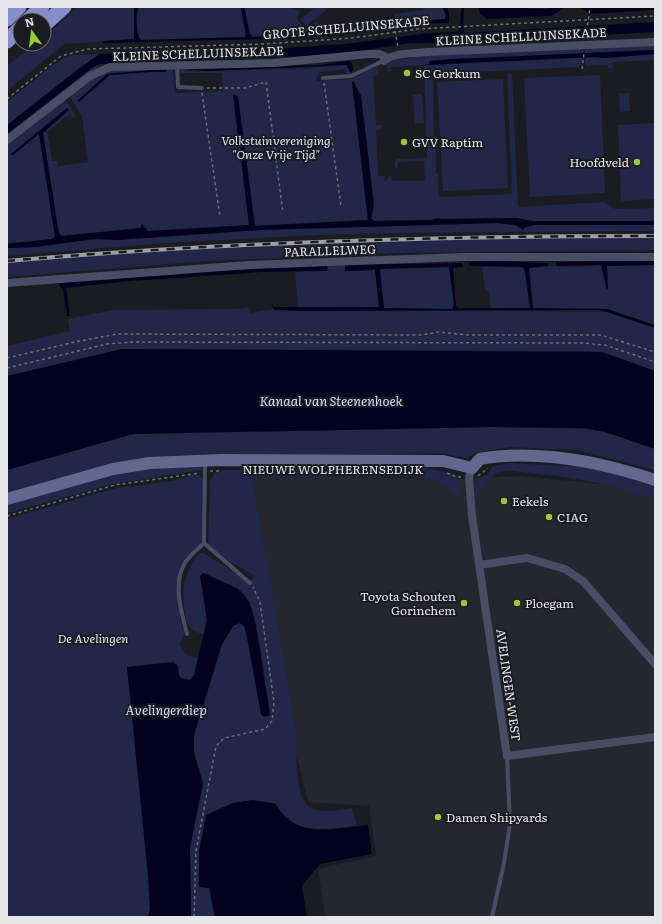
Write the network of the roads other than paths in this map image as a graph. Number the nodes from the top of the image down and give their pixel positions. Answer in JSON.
{"nodes":[{"id":1,"x":20,"y":7,"type":"edge"},
{"id":2,"x":64,"y":7,"type":"edge"},
{"id":3,"x":52,"y":18,"type":"edge"},
{"id":4,"x":7,"y":19,"type":"edge"},
{"id":5,"x":655,"y":42,"type":"edge"},
{"id":6,"x":385,"y":60,"type":"junction"},
{"id":7,"x":177,"y":65,"type":"junction"},
{"id":8,"x":323,"y":78,"type":"road end"},
{"id":9,"x":202,"y":88,"type":"road end"},
{"id":10,"x":7,"y":140,"type":"edge"},
{"id":11,"x":655,"y":256,"type":"edge"},
{"id":12,"x":7,"y":283,"type":"edge"},
{"id":13,"x":205,"y":466,"type":"junction"},
{"id":14,"x":471,"y":472,"type":"junction"},
{"id":15,"x":655,"y":480,"type":"edge"},
{"id":16,"x":7,"y":500,"type":"edge"},
{"id":17,"x":204,"y":543,"type":"junction"},
{"id":18,"x":479,"y":565,"type":"junction"},
{"id":19,"x":250,"y":583,"type":"road end"},
{"id":20,"x":187,"y":634,"type":"dead end"},
{"id":21,"x":655,"y":664,"type":"edge"},
{"id":22,"x":655,"y":737,"type":"edge"},
{"id":23,"x":507,"y":756,"type":"junction"},
{"id":24,"x":492,"y":917,"type":"edge"}],
"edges":[{"from":1,"to":4,"type":"highway"},
{"from":2,"to":3,"type":"highway"},
{"from":5,"to":6,"type":"street","name":"KLEINE SCHELLUINSEKADE"},
{"from":6,"to":7,"type":"street","name":"KLEINE SCHELLUINSEKADE"},
{"from":6,"to":8,"type":"lane"},
{"from":7,"to":9,"type":"lane"},
{"from":7,"to":10,"type":"street","name":"KLEINE SCHELLUINSEKADE"},
{"from":11,"to":12,"type":"street","name":"PARALLELWEG"},
{"from":13,"to":14,"type":"street","name":"NIEUWE WOLPHERENSEDIJK"},
{"from":13,"to":16,"type":"street","name":"NIEUWE WOLPHERENSEDIJK"},
{"from":13,"to":17,"type":"lane"},
{"from":14,"to":15,"type":"street"},
{"from":14,"to":18,"type":"street","name":"AVELINGEN-WEST"},
{"from":17,"to":19,"type":"lane"},
{"from":17,"to":20,"type":"lane"},
{"from":18,"to":21,"type":"street"},
{"from":18,"to":23,"type":"street","name":"AVELINGEN-WEST"},
{"from":22,"to":23,"type":"street","name":"AVELINGEN-WEST"},
{"from":23,"to":24,"type":"lane"}]}
